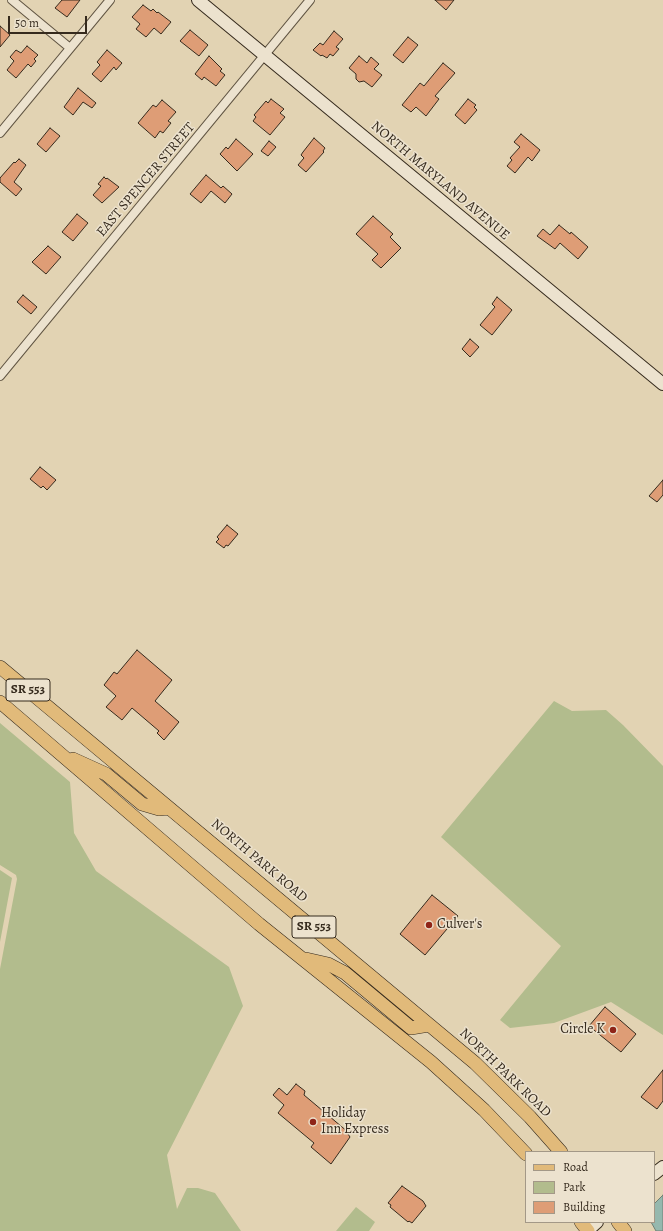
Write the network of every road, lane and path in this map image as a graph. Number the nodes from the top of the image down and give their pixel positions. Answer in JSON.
{"nodes":[{"id":1,"x":12,"y":0,"type":"edge"},
{"id":2,"x":110,"y":0,"type":"edge"},
{"id":3,"x":198,"y":0,"type":"edge"},
{"id":4,"x":310,"y":0,"type":"edge"},
{"id":5,"x":70,"y":48,"type":"junction"},
{"id":6,"x":265,"y":56,"type":"junction"},
{"id":7,"x":0,"y":133,"type":"edge"},
{"id":8,"x":0,"y":376,"type":"edge"},
{"id":9,"x":663,"y":384,"type":"edge"},
{"id":10,"x":0,"y":667,"type":"edge"},
{"id":11,"x":0,"y":702,"type":"edge"},
{"id":12,"x":59,"y":753,"type":"junction"},
{"id":13,"x":169,"y":808,"type":"junction"},
{"id":14,"x":304,"y":959,"type":"junction"},
{"id":15,"x":429,"y":1024,"type":"junction"},
{"id":16,"x":560,"y":1151,"type":"edge"},
{"id":17,"x":525,"y":1153,"type":"edge"},
{"id":18,"x":663,"y":1167,"type":"edge"},
{"id":19,"x":655,"y":1173,"type":"edge"},
{"id":20,"x":582,"y":1223,"type":"edge"},
{"id":21,"x":596,"y":1223,"type":"edge"},
{"id":22,"x":619,"y":1223,"type":"edge"},
{"id":23,"x":588,"y":1231,"type":"edge"},
{"id":24,"x":625,"y":1231,"type":"edge"}],
"edges":[{"from":1,"to":5,"type":"street"},
{"from":2,"to":5,"type":"street"},
{"from":3,"to":6,"type":"street","name":"NORTH MARYLAND AVENUE"},
{"from":4,"to":6,"type":"street","name":"EAST SPENCER STREET"},
{"from":5,"to":7,"type":"street"},
{"from":6,"to":8,"type":"street","name":"EAST SPENCER STREET"},
{"from":6,"to":9,"type":"street","name":"NORTH MARYLAND AVENUE"},
{"from":10,"to":13,"type":"main road","name":"NORTH PARK ROAD","number":"SR 553"},
{"from":11,"to":12,"type":"main road","number":"SR 553"},
{"from":12,"to":13,"type":"main road"},
{"from":12,"to":14,"type":"main road","number":"SR 553"},
{"from":13,"to":15,"type":"main road","name":"NORTH PARK ROAD","number":"SR 553"},
{"from":14,"to":15,"type":"main road"},
{"from":14,"to":17,"type":"main road","number":"SR 553"},
{"from":15,"to":16,"type":"main road","name":"NORTH PARK ROAD","number":"SR 553"},
{"from":18,"to":19,"type":"street"},
{"from":20,"to":23,"type":"main road"},
{"from":21,"to":23,"type":"street"},
{"from":22,"to":24,"type":"main road"}]}
